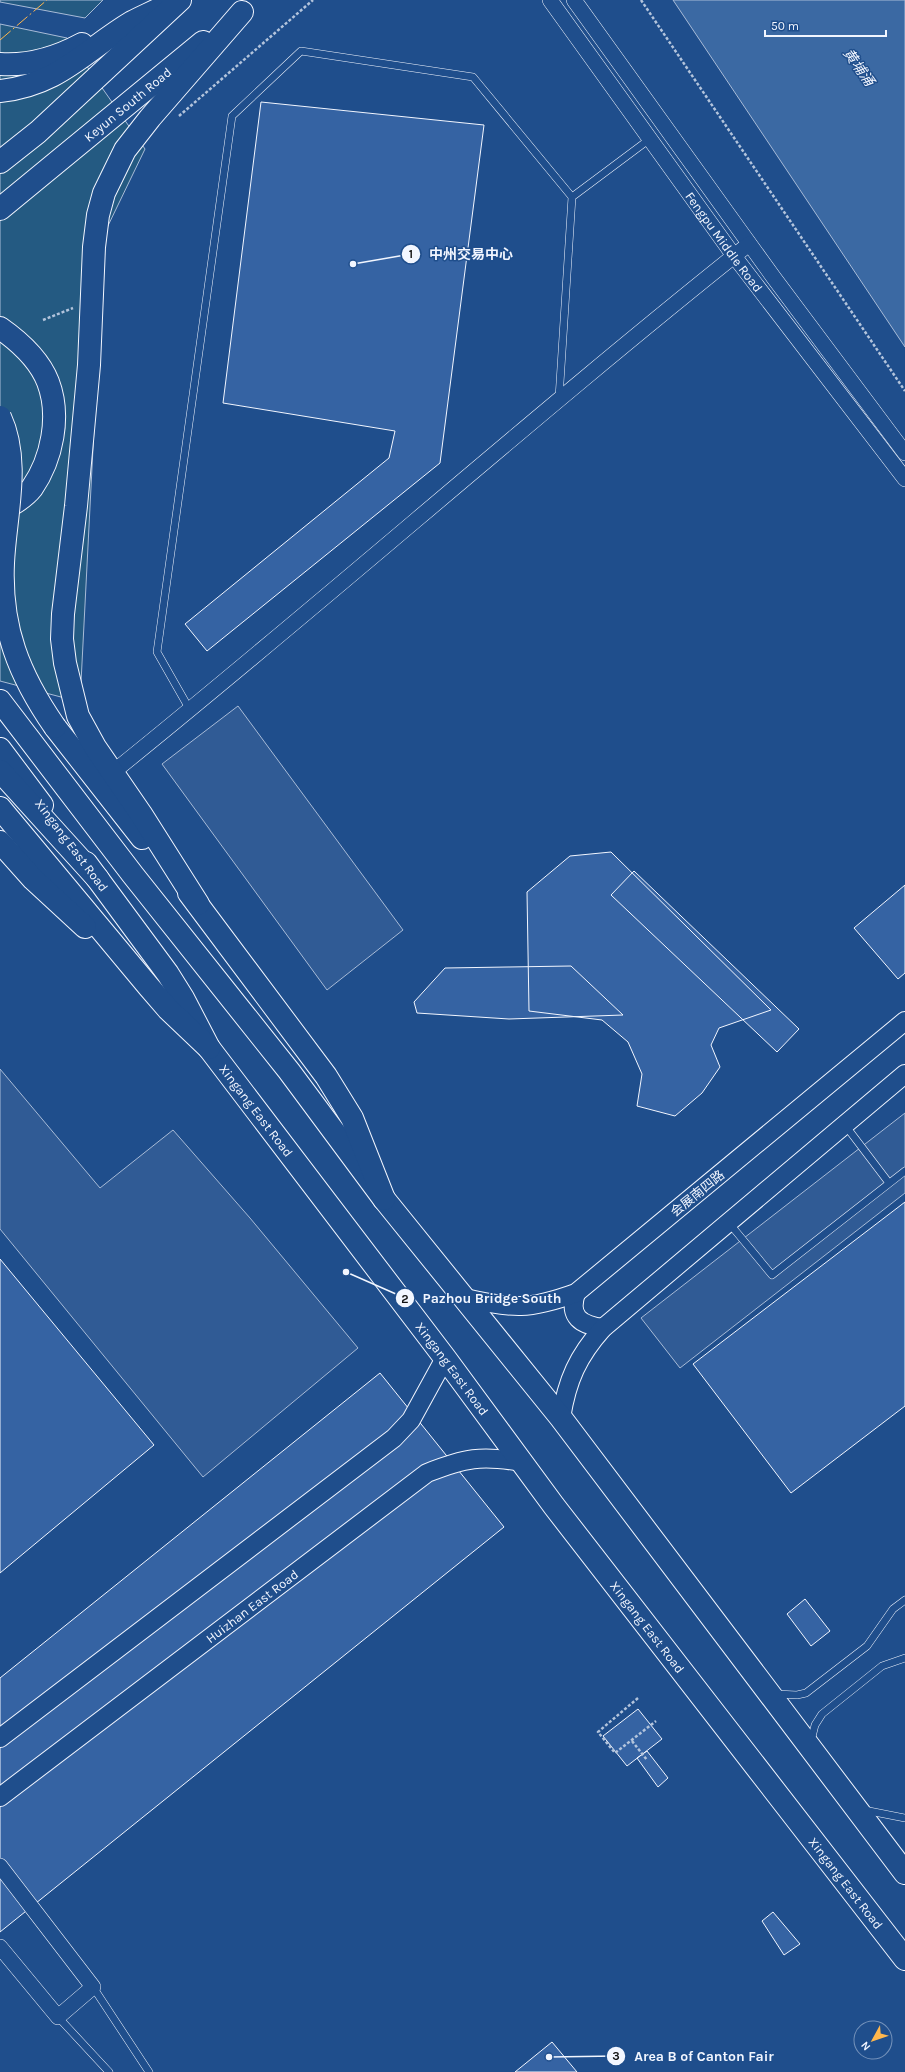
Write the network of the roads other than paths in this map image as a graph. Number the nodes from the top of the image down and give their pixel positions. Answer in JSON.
{"nodes":[{"id":1,"x":176,"y":0,"type":"edge"},
{"id":2,"x":180,"y":0,"type":"edge"},
{"id":3,"x":550,"y":0,"type":"edge"},
{"id":4,"x":574,"y":0,"type":"edge"},
{"id":5,"x":248,"y":6,"type":"edge"},
{"id":6,"x":132,"y":22,"type":"junction"},
{"id":7,"x":0,"y":64,"type":"edge"},
{"id":8,"x":0,"y":91,"type":"edge"},
{"id":9,"x":651,"y":138,"type":"junction"},
{"id":10,"x":0,"y":162,"type":"edge"},
{"id":11,"x":572,"y":196,"type":"junction"},
{"id":12,"x":0,"y":209,"type":"edge"},
{"id":13,"x":750,"y":244,"type":"junction"},
{"id":14,"x":734,"y":256,"type":"junction"},
{"id":15,"x":0,"y":328,"type":"edge"},
{"id":16,"x":559,"y":400,"type":"junction"},
{"id":17,"x":0,"y":416,"type":"edge"},
{"id":18,"x":905,"y":453,"type":"edge"},
{"id":19,"x":905,"y":479,"type":"edge"},
{"id":20,"x":0,"y":511,"type":"edge"},
{"id":21,"x":0,"y":701,"type":"edge"},
{"id":22,"x":190,"y":710,"type":"junction"},
{"id":23,"x":0,"y":749,"type":"edge"},
{"id":24,"x":0,"y":770,"type":"edge"},
{"id":25,"x":112,"y":773,"type":"junction"},
{"id":26,"x":5,"y":814,"type":"edge"},
{"id":27,"x":0,"y":842,"type":"edge"},
{"id":28,"x":98,"y":879,"type":"junction"},
{"id":29,"x":198,"y":904,"type":"junction"},
{"id":30,"x":125,"y":959,"type":"junction"},
{"id":31,"x":905,"y":1021,"type":"edge"},
{"id":32,"x":209,"y":1048,"type":"junction"},
{"id":33,"x":905,"y":1074,"type":"edge"},
{"id":34,"x":845,"y":1125,"type":"junction"},
{"id":35,"x":905,"y":1171,"type":"edge"},
{"id":36,"x":889,"y":1184,"type":"junction"},
{"id":37,"x":384,"y":1199,"type":"junction"},
{"id":38,"x":729,"y":1222,"type":"junction"},
{"id":39,"x":576,"y":1293,"type":"junction"},
{"id":40,"x":465,"y":1298,"type":"junction"},
{"id":41,"x":603,"y":1328,"type":"junction"},
{"id":42,"x":445,"y":1358,"type":"junction"},
{"id":43,"x":561,"y":1418,"type":"junction"},
{"id":44,"x":520,"y":1462,"type":"junction"},
{"id":45,"x":905,"y":1600,"type":"edge"},
{"id":46,"x":905,"y":1658,"type":"edge"},
{"id":47,"x":770,"y":1692,"type":"junction"},
{"id":48,"x":0,"y":1738,"type":"edge"},
{"id":49,"x":810,"y":1747,"type":"junction"},
{"id":50,"x":0,"y":1797,"type":"edge"},
{"id":51,"x":857,"y":1809,"type":"junction"},
{"id":52,"x":905,"y":1818,"type":"edge"},
{"id":53,"x":0,"y":1866,"type":"edge"},
{"id":54,"x":905,"y":1873,"type":"edge"},
{"id":55,"x":0,"y":1947,"type":"edge"},
{"id":56,"x":905,"y":1959,"type":"edge"},
{"id":57,"x":93,"y":1986,"type":"junction"},
{"id":58,"x":58,"y":2017,"type":"junction"},
{"id":59,"x":109,"y":2072,"type":"edge"},
{"id":60,"x":149,"y":2072,"type":"edge"}],
"edges":[{"from":1,"to":6,"type":"main road"},
{"from":2,"to":10,"type":"main road"},
{"from":3,"to":9,"type":"street","name":"Fengpu Middle Road"},
{"from":4,"to":13,"type":"street","name":"Fengpu Middle Road"},
{"from":5,"to":12,"type":"main road","name":"Keyun South Road"},
{"from":5,"to":25,"type":"main road"},
{"from":6,"to":7,"type":"main road"},
{"from":6,"to":8,"type":"main road"},
{"from":9,"to":11,"type":"lane"},
{"from":9,"to":14,"type":"street","name":"Fengpu Middle Road"},
{"from":11,"to":16,"type":"lane"},
{"from":11,"to":22,"type":"lane"},
{"from":13,"to":14,"type":"street"},
{"from":13,"to":18,"type":"street","name":"Fengpu Middle Road"},
{"from":14,"to":16,"type":"street"},
{"from":14,"to":19,"type":"street","name":"Fengpu Middle Road"},
{"from":15,"to":20,"type":"main road"},
{"from":16,"to":22,"type":"street"},
{"from":17,"to":29,"type":"main road","bridge":true},
{"from":21,"to":37,"type":"main road"},
{"from":22,"to":25,"type":"street"},
{"from":23,"to":28,"type":"main road","name":"Xingang East Road"},
{"from":24,"to":28,"type":"main road"},
{"from":25,"to":29,"type":"main road"},
{"from":26,"to":30,"type":"main road"},
{"from":27,"to":30,"type":"main road"},
{"from":28,"to":32,"type":"main road","name":"Xingang East Road"},
{"from":29,"to":37,"type":"main road"},
{"from":30,"to":32,"type":"main road"},
{"from":31,"to":39,"type":"street","name":"会展南四路"},
{"from":32,"to":42,"type":"main road","name":"Xingang East Road"},
{"from":33,"to":34,"type":"street"},
{"from":34,"to":36,"type":"lane"},
{"from":34,"to":38,"type":"street"},
{"from":35,"to":36,"type":"lane"},
{"from":36,"to":38,"type":"lane"},
{"from":37,"to":40,"type":"main road"},
{"from":38,"to":41,"type":"street"},
{"from":39,"to":40,"type":"street","name":"会展南四路"},
{"from":39,"to":41,"type":"street"},
{"from":40,"to":43,"type":"main road"},
{"from":41,"to":43,"type":"street"},
{"from":42,"to":44,"type":"main road","name":"Xingang East Road"},
{"from":42,"to":48,"type":"street"},
{"from":43,"to":47,"type":"main road"},
{"from":44,"to":50,"type":"street","name":"Huizhan East Road"},
{"from":44,"to":56,"type":"main road","name":"Xingang East Road"},
{"from":45,"to":47,"type":"lane"},
{"from":46,"to":49,"type":"lane"},
{"from":47,"to":49,"type":"main road"},
{"from":49,"to":51,"type":"main road"},
{"from":51,"to":52,"type":"lane"},
{"from":51,"to":54,"type":"main road"},
{"from":53,"to":57,"type":"street"},
{"from":55,"to":58,"type":"street"},
{"from":57,"to":58,"type":"street"},
{"from":57,"to":60,"type":"lane"},
{"from":58,"to":59,"type":"lane"}]}
